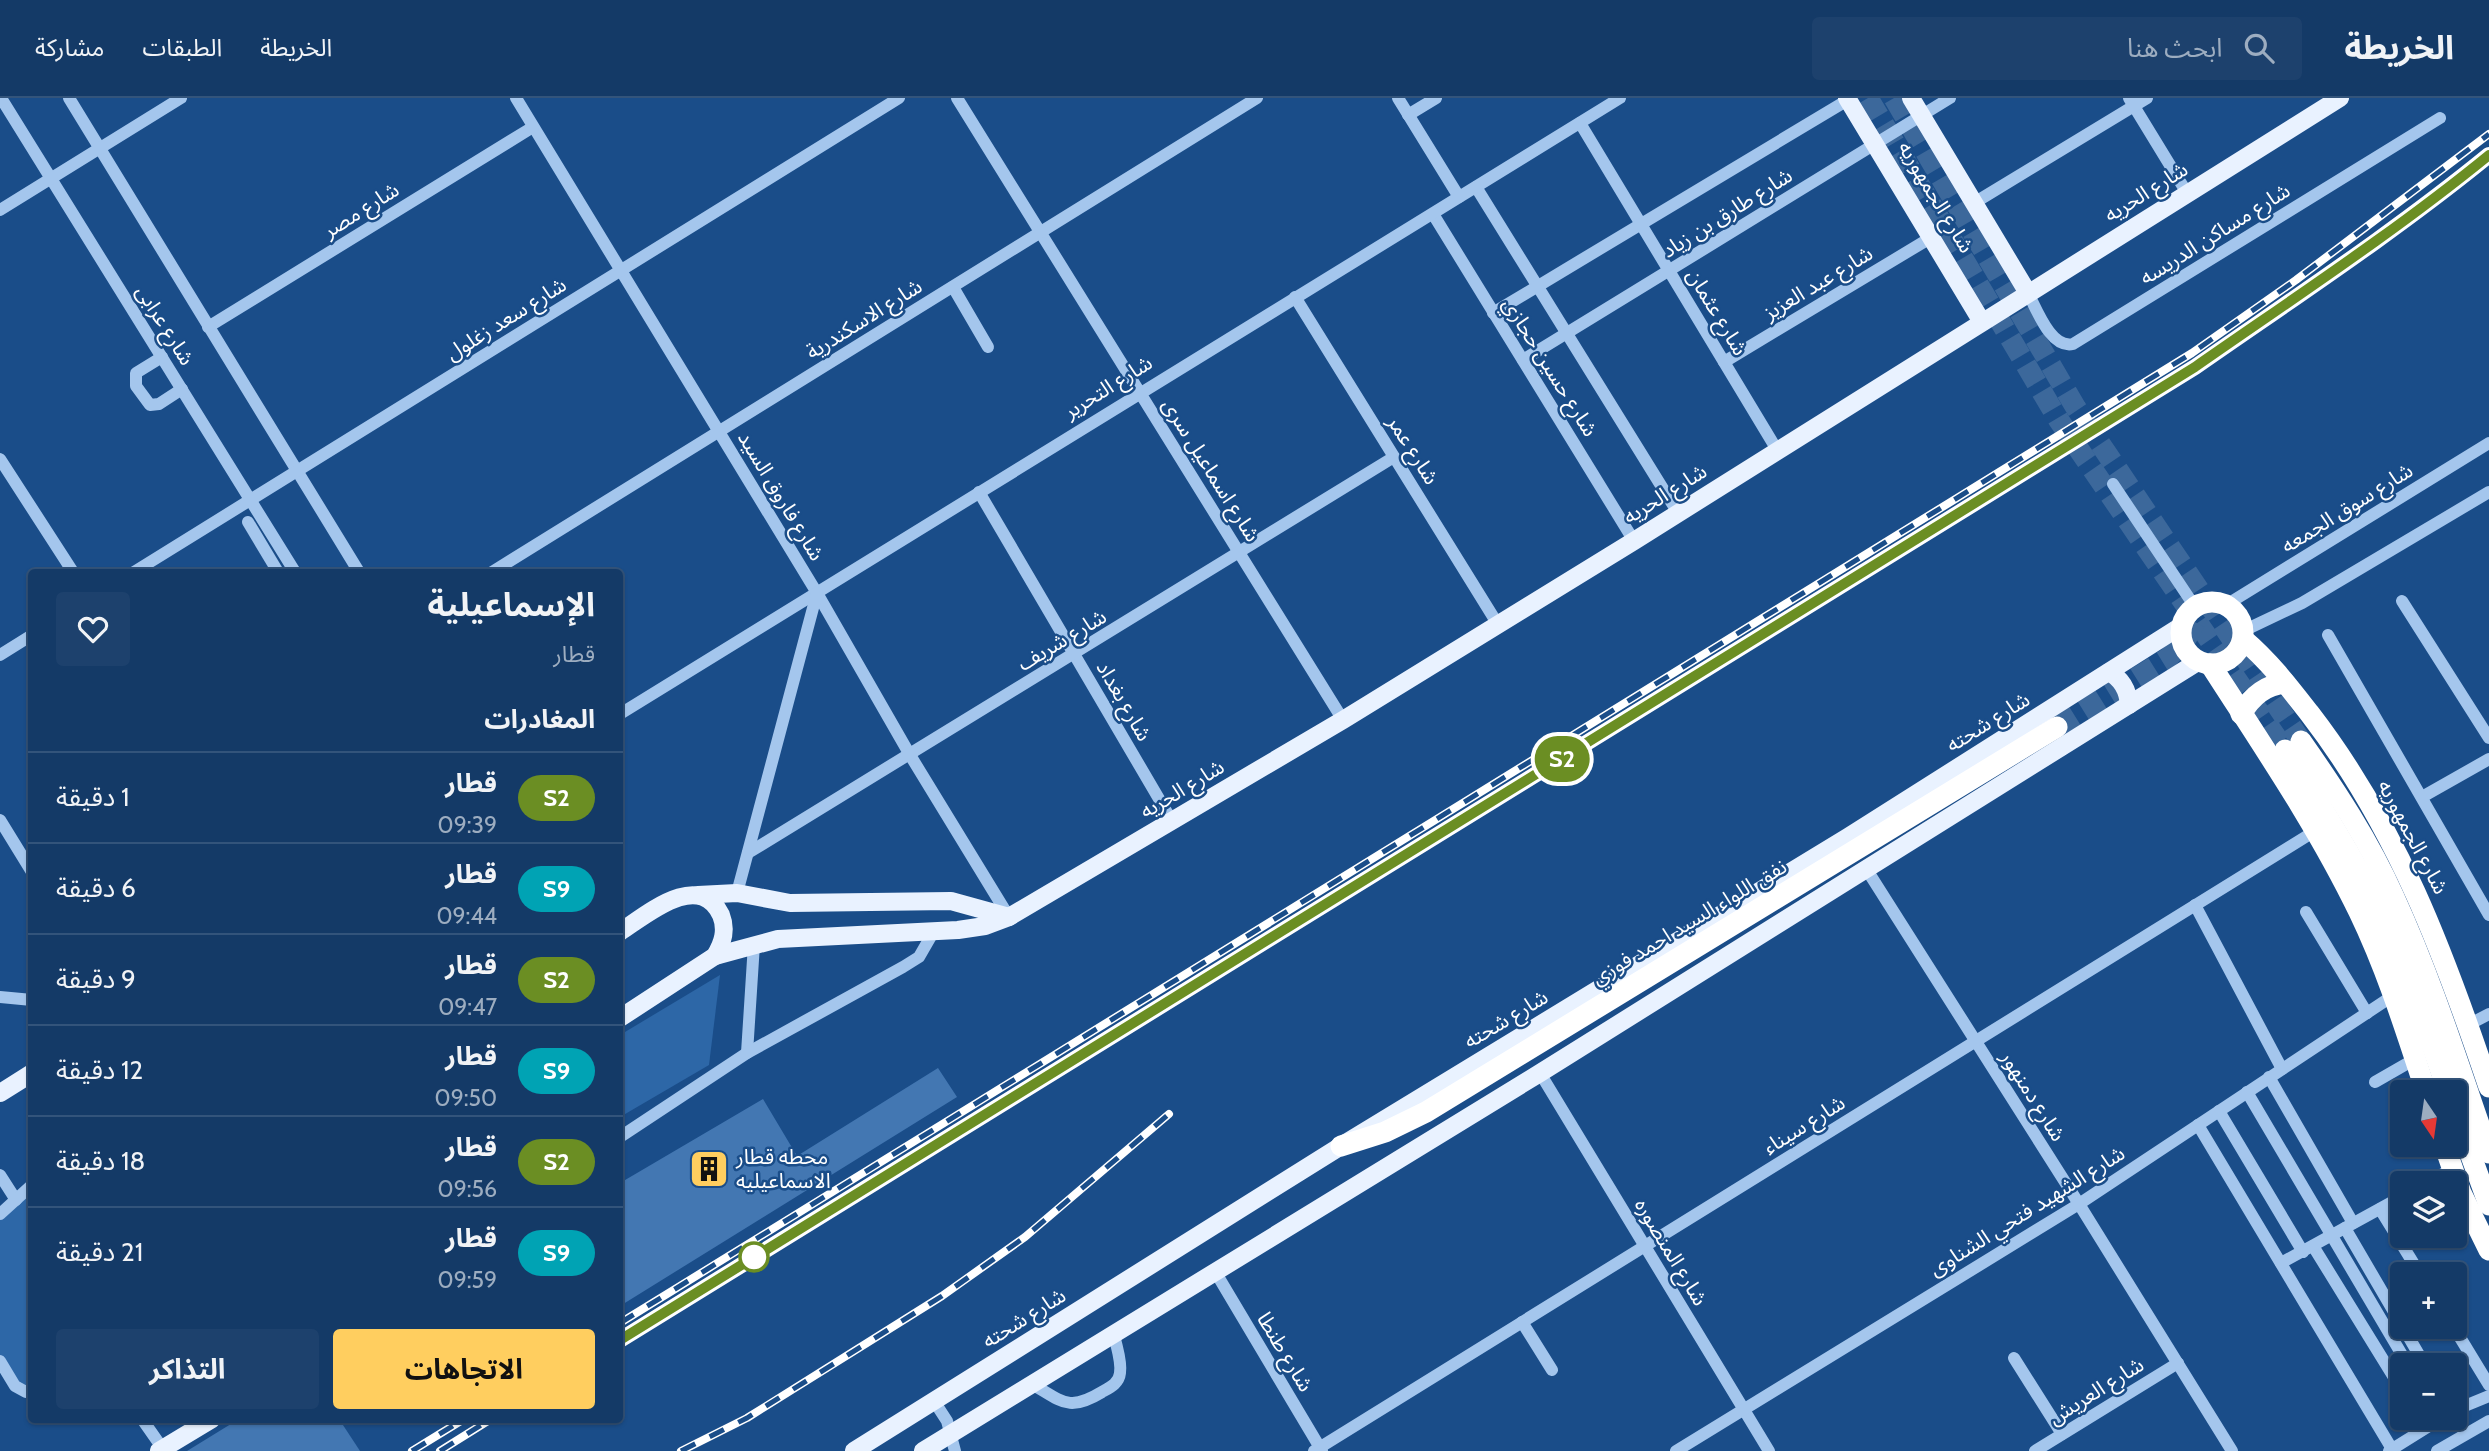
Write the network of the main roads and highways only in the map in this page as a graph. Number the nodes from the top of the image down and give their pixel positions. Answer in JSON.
{"nodes":[{"id":1,"x":1911,"y":98,"type":"edge"},
{"id":2,"x":2340,"y":98,"type":"edge"},
{"id":3,"x":1849,"y":99,"type":"edge"},
{"id":4,"x":2028,"y":293,"type":"junction"},
{"id":5,"x":1982,"y":322,"type":"junction"},
{"id":6,"x":2181,"y":626,"type":"junction"},
{"id":7,"x":2243,"y":635,"type":"junction"},
{"id":8,"x":2204,"y":663,"type":"junction"},
{"id":9,"x":2109,"y":672,"type":"junction"},
{"id":10,"x":2285,"y":683,"type":"junction"},
{"id":11,"x":2129,"y":705,"type":"junction"},
{"id":12,"x":2241,"y":713,"type":"junction"},
{"id":13,"x":2057,"y":727,"type":"tunnel mouth"},
{"id":14,"x":698,"y":895,"type":"junction"},
{"id":15,"x":1009,"y":917,"type":"junction"},
{"id":16,"x":623,"y":930,"type":"edge"},
{"id":17,"x":715,"y":956,"type":"junction"},
{"id":18,"x":623,"y":1016,"type":"edge"},
{"id":19,"x":28,"y":1076,"type":"edge"},
{"id":20,"x":2422,"y":1080,"type":"edge"},
{"id":21,"x":2444,"y":1080,"type":"edge"},
{"id":22,"x":2464,"y":1080,"type":"edge"},
{"id":23,"x":2489,"y":1087,"type":"edge"},
{"id":24,"x":2468,"y":1091,"type":"edge"},
{"id":25,"x":0,"y":1093,"type":"edge"},
{"id":26,"x":1341,"y":1146,"type":"junction"},
{"id":27,"x":2468,"y":1148,"type":"edge"},
{"id":28,"x":2489,"y":1153,"type":"edge"},
{"id":29,"x":2448,"y":1157,"type":"edge"},
{"id":30,"x":2489,"y":1205,"type":"edge"},
{"id":31,"x":2489,"y":1251,"type":"edge"},
{"id":32,"x":205,"y":1423,"type":"edge"},
{"id":33,"x":161,"y":1450,"type":"edge"},
{"id":34,"x":854,"y":1451,"type":"edge"},
{"id":35,"x":923,"y":1451,"type":"edge"}],
"edges":[{"from":1,"to":4,"type":"main road","name":"شارع الجمهوريه"},
{"from":2,"to":4,"type":"main road","name":"شارع الحريه"},
{"from":3,"to":5,"type":"main road","name":"شارع الجمهوريه"},
{"from":4,"to":5,"type":"main road","name":"شارع الحريه"},
{"from":5,"to":15,"type":"main road","name":"شارع الحريه"},
{"from":6,"to":7,"type":"highway"},
{"from":6,"to":8,"type":"highway"},
{"from":6,"to":9,"type":"main road","name":"شارع شحته"},
{"from":7,"to":8,"type":"highway"},
{"from":7,"to":10,"type":"highway","name":"شارع الجمهوريه"},
{"from":8,"to":11,"type":"main road"},
{"from":8,"to":12,"type":"highway"},
{"from":9,"to":11,"type":"main road"},
{"from":9,"to":26,"type":"main road","name":"شارع شحته"},
{"from":10,"to":12,"type":"highway"},
{"from":10,"to":23,"type":"highway","name":"شارع الجمهوريه"},
{"from":11,"to":35,"type":"main road"},
{"from":12,"to":20,"type":"highway"},
{"from":13,"to":26,"type":"highway","name":"نفق اللواء السيد احمد فوزي"},
{"from":14,"to":15,"type":"main road"},
{"from":14,"to":16,"type":"main road"},
{"from":14,"to":17,"type":"main road"},
{"from":15,"to":17,"type":"main road","name":"شارع الحريه"},
{"from":17,"to":18,"type":"main road","name":"شارع الحريه"},
{"from":19,"to":25,"type":"main road"},
{"from":21,"to":22,"type":"highway"},
{"from":24,"to":28,"type":"highway"},
{"from":26,"to":34,"type":"main road","name":"شارع شحته"},
{"from":27,"to":30,"type":"highway"},
{"from":29,"to":31,"type":"highway"},
{"from":32,"to":33,"type":"main road"}]}
